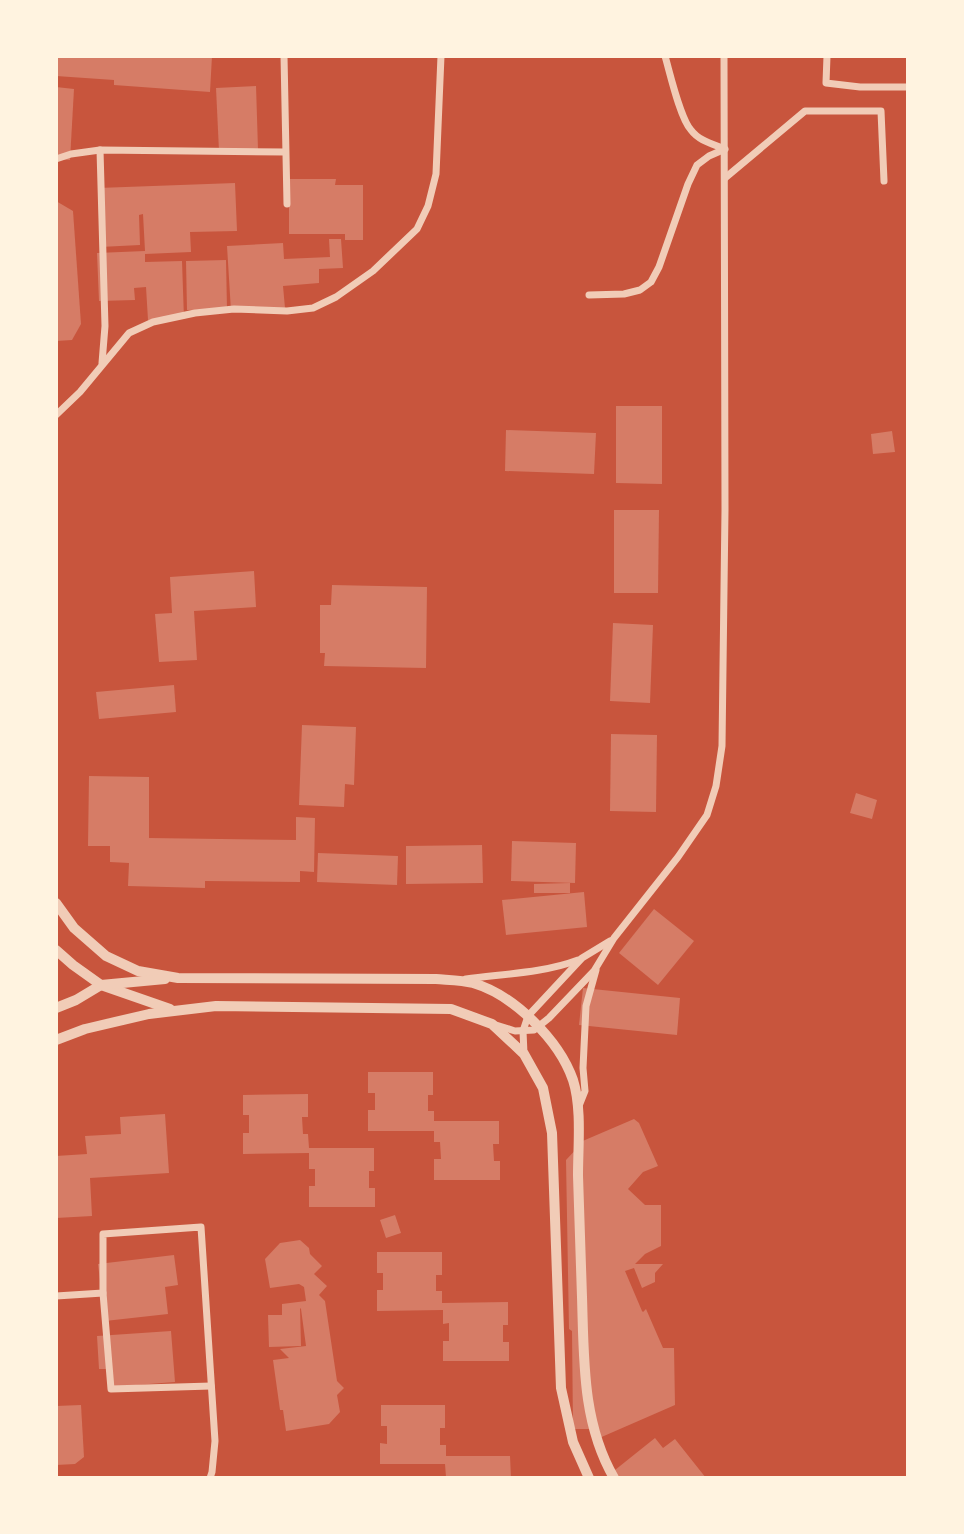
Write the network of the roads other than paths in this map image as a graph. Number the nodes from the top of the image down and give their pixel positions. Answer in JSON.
{"nodes":[{"id":1,"x":284,"y":56,"type":"edge"},
{"id":2,"x":441,"y":56,"type":"edge"},
{"id":3,"x":665,"y":56,"type":"edge"},
{"id":4,"x":724,"y":56,"type":"edge"},
{"id":5,"x":827,"y":56,"type":"edge"},
{"id":6,"x":908,"y":87,"type":"edge"},
{"id":7,"x":725,"y":149,"type":"junction"},
{"id":8,"x":100,"y":150,"type":"junction"},
{"id":9,"x":285,"y":152,"type":"junction"},
{"id":10,"x":56,"y":159,"type":"edge"},
{"id":11,"x":724,"y":178,"type":"junction"},
{"id":12,"x":884,"y":181,"type":"dead end"},
{"id":13,"x":287,"y":204,"type":"dead end"},
{"id":14,"x":589,"y":295,"type":"dead end"},
{"id":15,"x":102,"y":365,"type":"junction"},
{"id":16,"x":56,"y":415,"type":"edge"},
{"id":17,"x":56,"y":903,"type":"edge"},
{"id":18,"x":614,"y":939,"type":"junction"},
{"id":19,"x":56,"y":950,"type":"edge"},
{"id":20,"x":582,"y":958,"type":"junction"},
{"id":21,"x":597,"y":965,"type":"junction"},
{"id":22,"x":178,"y":978,"type":"junction"},
{"id":23,"x":454,"y":981,"type":"junction"},
{"id":24,"x":101,"y":985,"type":"junction"},
{"id":25,"x":56,"y":1008,"type":"edge"},
{"id":26,"x":175,"y":1011,"type":"junction"},
{"id":27,"x":528,"y":1016,"type":"junction"},
{"id":28,"x":492,"y":1024,"type":"junction"},
{"id":29,"x":538,"y":1027,"type":"junction"},
{"id":30,"x":523,"y":1031,"type":"junction"},
{"id":31,"x":56,"y":1040,"type":"edge"},
{"id":32,"x":524,"y":1054,"type":"junction"},
{"id":33,"x":578,"y":1110,"type":"junction"},
{"id":34,"x":103,"y":1293,"type":"junction"},
{"id":35,"x":56,"y":1296,"type":"edge"},
{"id":36,"x":211,"y":1386,"type":"junction"},
{"id":37,"x":209,"y":1478,"type":"edge"},
{"id":38,"x":589,"y":1478,"type":"edge"},
{"id":39,"x":614,"y":1478,"type":"edge"}],
"edges":[{"from":1,"to":9,"type":"street"},
{"from":2,"to":15,"type":"street"},
{"from":3,"to":7,"type":"street"},
{"from":4,"to":7,"type":"street"},
{"from":5,"to":6,"type":"street"},
{"from":7,"to":11,"type":"street"},
{"from":7,"to":14,"type":"street"},
{"from":8,"to":9,"type":"street"},
{"from":8,"to":10,"type":"street"},
{"from":8,"to":15,"type":"street"},
{"from":9,"to":13,"type":"street"},
{"from":11,"to":12,"type":"street"},
{"from":11,"to":18,"type":"street"},
{"from":15,"to":16,"type":"street"},
{"from":17,"to":22,"type":"street"},
{"from":18,"to":20,"type":"street"},
{"from":18,"to":21,"type":"street"},
{"from":19,"to":24,"type":"street"},
{"from":20,"to":23,"type":"street"},
{"from":20,"to":27,"type":"street"},
{"from":21,"to":29,"type":"street"},
{"from":21,"to":33,"type":"street"},
{"from":22,"to":23,"type":"street"},
{"from":22,"to":24,"type":"street"},
{"from":23,"to":27,"type":"street"},
{"from":24,"to":25,"type":"street"},
{"from":24,"to":26,"type":"street"},
{"from":26,"to":28,"type":"street"},
{"from":26,"to":31,"type":"street"},
{"from":27,"to":29,"type":"street"},
{"from":27,"to":30,"type":"street"},
{"from":28,"to":30,"type":"street"},
{"from":28,"to":32,"type":"street"},
{"from":29,"to":30,"type":"street"},
{"from":29,"to":33,"type":"street"},
{"from":30,"to":32,"type":"street"},
{"from":32,"to":38,"type":"street"},
{"from":33,"to":39,"type":"street"},
{"from":34,"to":35,"type":"street"},
{"from":34,"to":36,"type":"street"},
{"from":34,"to":36,"type":"street"},
{"from":36,"to":37,"type":"street"}]}
